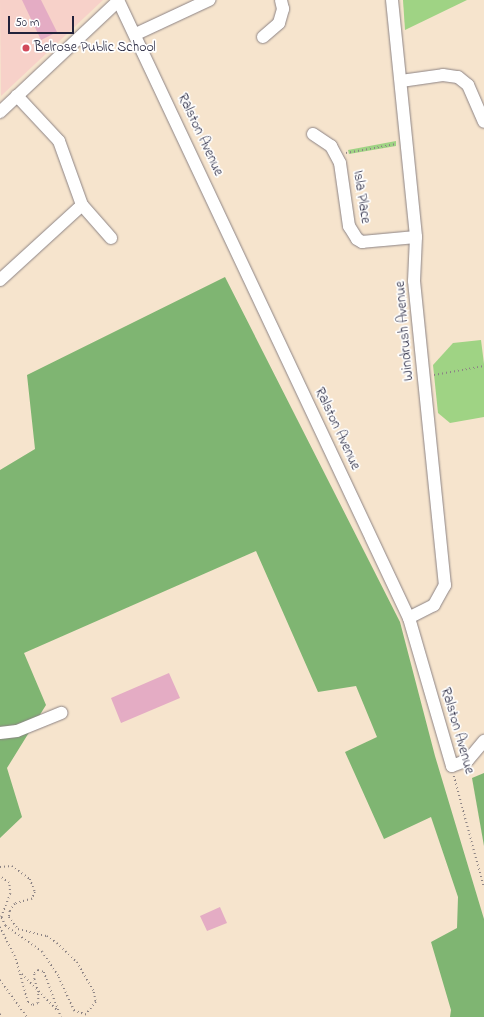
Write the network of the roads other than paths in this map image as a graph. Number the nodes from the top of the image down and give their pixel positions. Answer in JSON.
{"nodes":[{"id":1,"x":118,"y":0,"type":"edge"},
{"id":2,"x":209,"y":0,"type":"edge"},
{"id":3,"x":281,"y":0,"type":"edge"},
{"id":4,"x":392,"y":0,"type":"edge"},
{"id":5,"x":136,"y":34,"type":"junction"},
{"id":6,"x":263,"y":37,"type":"dead end"},
{"id":7,"x":401,"y":81,"type":"junction"},
{"id":8,"x":17,"y":96,"type":"junction"},
{"id":9,"x":1,"y":109,"type":"edge"},
{"id":10,"x":484,"y":122,"type":"edge"},
{"id":11,"x":313,"y":134,"type":"dead end"},
{"id":12,"x":82,"y":205,"type":"junction"},
{"id":13,"x":416,"y":237,"type":"junction"},
{"id":14,"x":111,"y":238,"type":"dead end"},
{"id":15,"x":0,"y":280,"type":"edge"},
{"id":16,"x":409,"y":618,"type":"junction"},
{"id":17,"x":61,"y":713,"type":"dead end"},
{"id":18,"x":0,"y":733,"type":"edge"},
{"id":19,"x":484,"y":741,"type":"edge"}],
"edges":[{"from":1,"to":5,"type":"street","name":"Ralston Avenue"},
{"from":1,"to":8,"type":"street"},
{"from":2,"to":5,"type":"street"},
{"from":3,"to":6,"type":"street"},
{"from":4,"to":7,"type":"street","name":"Windrush Avenue"},
{"from":5,"to":16,"type":"street","name":"Ralston Avenue"},
{"from":7,"to":10,"type":"street"},
{"from":7,"to":13,"type":"street","name":"Windrush Avenue"},
{"from":8,"to":9,"type":"street"},
{"from":8,"to":12,"type":"street"},
{"from":11,"to":13,"type":"street","name":"Isla Place"},
{"from":12,"to":14,"type":"street"},
{"from":12,"to":15,"type":"street"},
{"from":13,"to":16,"type":"street","name":"Windrush Avenue"},
{"from":16,"to":19,"type":"street","name":"Ralston Avenue"},
{"from":17,"to":18,"type":"street"}]}
